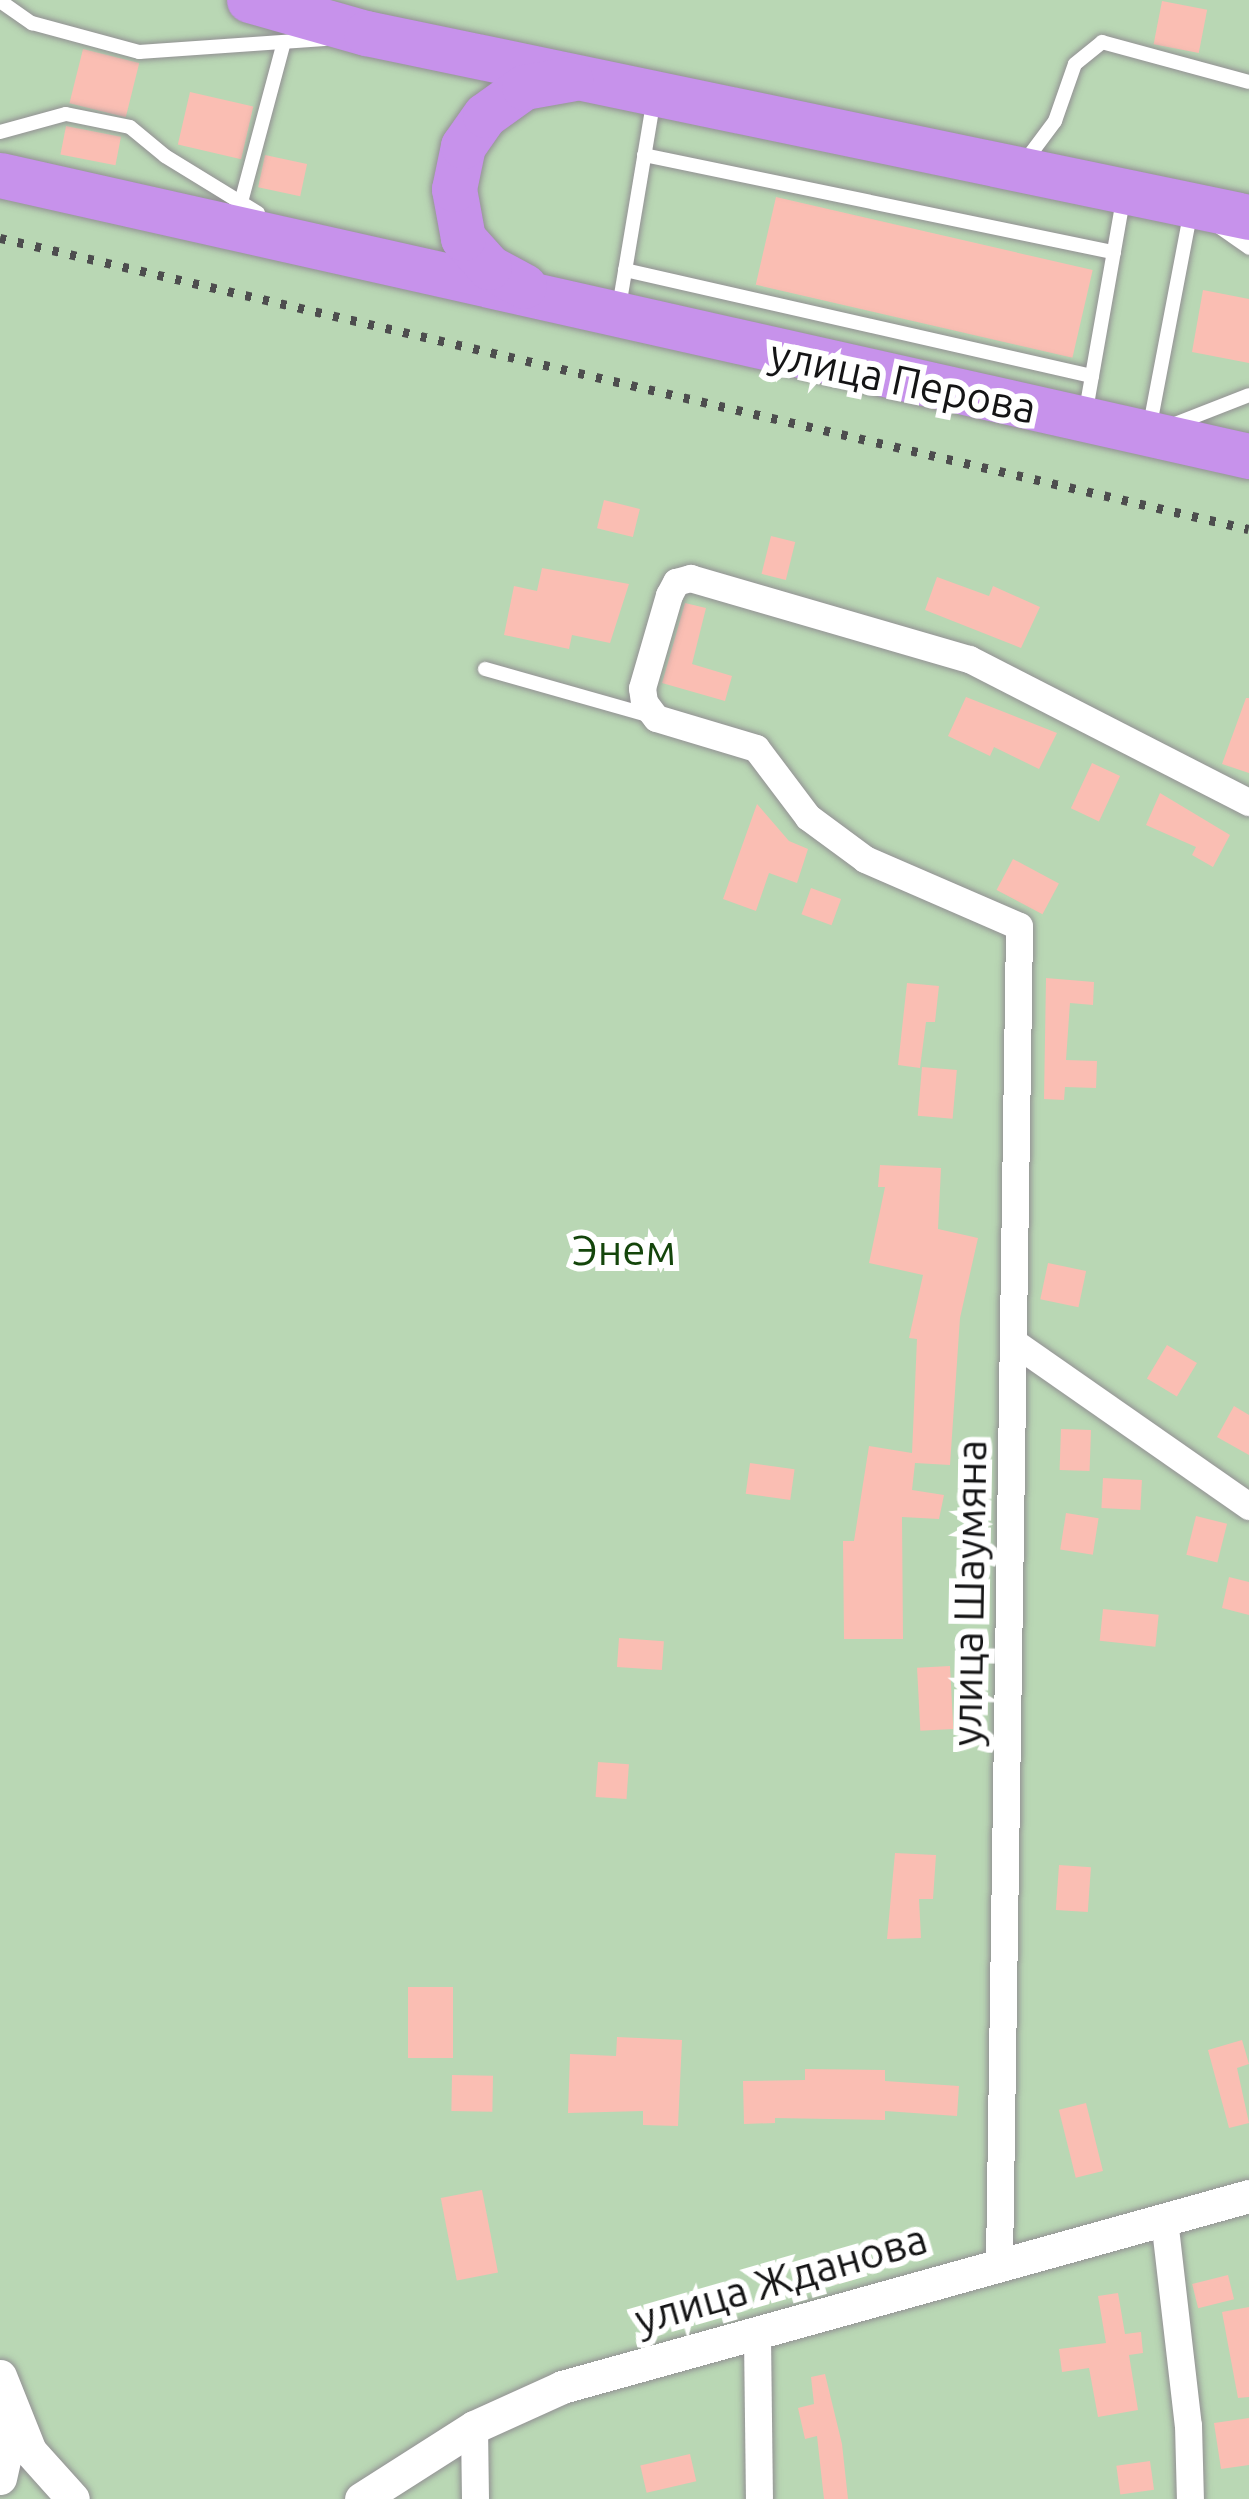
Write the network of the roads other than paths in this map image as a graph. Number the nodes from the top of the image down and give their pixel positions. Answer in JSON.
{"nodes":[{"id":1,"x":251,"y":0,"type":"edge"},
{"id":2,"x":0,"y":1,"type":"edge"},
{"id":3,"x":366,"y":33,"type":"junction"},
{"id":4,"x":283,"y":44,"type":"junction"},
{"id":5,"x":585,"y":77,"type":"junction"},
{"id":6,"x":1249,"y":82,"type":"edge"},
{"id":7,"x":655,"y":93,"type":"junction"},
{"id":8,"x":0,"y":133,"type":"edge"},
{"id":9,"x":644,"y":155,"type":"junction"},
{"id":10,"x":1018,"y":171,"type":"junction"},
{"id":11,"x":0,"y":175,"type":"edge"},
{"id":12,"x":1249,"y":193,"type":"edge"},
{"id":13,"x":1124,"y":194,"type":"junction"},
{"id":14,"x":241,"y":206,"type":"junction"},
{"id":15,"x":1191,"y":208,"type":"junction"},
{"id":16,"x":1249,"y":217,"type":"edge"},
{"id":17,"x":1249,"y":248,"type":"edge"},
{"id":18,"x":1114,"y":252,"type":"junction"},
{"id":19,"x":358,"y":259,"type":"junction"},
{"id":20,"x":625,"y":270,"type":"junction"},
{"id":21,"x":556,"y":304,"type":"junction"},
{"id":22,"x":617,"y":318,"type":"junction"},
{"id":23,"x":1092,"y":376,"type":"junction"},
{"id":24,"x":1249,"y":395,"type":"edge"},
{"id":25,"x":1084,"y":421,"type":"junction"},
{"id":26,"x":1148,"y":435,"type":"junction"},
{"id":27,"x":1249,"y":456,"type":"edge"},
{"id":28,"x":485,"y":670,"type":"dead end"},
{"id":29,"x":656,"y":718,"type":"junction"},
{"id":30,"x":1249,"y":802,"type":"edge"},
{"id":31,"x":1015,"y":1343,"type":"junction"},
{"id":32,"x":1249,"y":1506,"type":"edge"},
{"id":33,"x":1249,"y":2196,"type":"edge"},
{"id":34,"x":1164,"y":2219,"type":"junction"},
{"id":35,"x":999,"y":2262,"type":"junction"},
{"id":36,"x":757,"y":2337,"type":"junction"},
{"id":37,"x":0,"y":2376,"type":"edge"},
{"id":38,"x":14,"y":2416,"type":"junction"},
{"id":39,"x":473,"y":2427,"type":"junction"},
{"id":40,"x":0,"y":2478,"type":"edge"},
{"id":41,"x":73,"y":2499,"type":"edge"},
{"id":42,"x":361,"y":2499,"type":"edge"},
{"id":43,"x":475,"y":2499,"type":"edge"},
{"id":44,"x":759,"y":2499,"type":"edge"},
{"id":45,"x":1190,"y":2499,"type":"edge"}],
"edges":[{"from":1,"to":3,"type":"highway"},
{"from":2,"to":4,"type":"lane"},
{"from":3,"to":4,"type":"lane"},
{"from":3,"to":5,"type":"highway"},
{"from":4,"to":14,"type":"lane"},
{"from":5,"to":7,"type":"highway"},
{"from":5,"to":21,"type":"highway"},
{"from":6,"to":10,"type":"lane"},
{"from":7,"to":9,"type":"lane"},
{"from":7,"to":10,"type":"highway"},
{"from":8,"to":14,"type":"lane"},
{"from":9,"to":18,"type":"lane"},
{"from":9,"to":20,"type":"lane"},
{"from":10,"to":13,"type":"highway"},
{"from":11,"to":19,"type":"highway","name":"улица Перова"},
{"from":12,"to":15,"type":"street"},
{"from":13,"to":15,"type":"highway"},
{"from":13,"to":18,"type":"lane"},
{"from":14,"to":19,"type":"lane"},
{"from":15,"to":16,"type":"highway"},
{"from":15,"to":17,"type":"lane"},
{"from":15,"to":26,"type":"lane"},
{"from":18,"to":23,"type":"lane"},
{"from":19,"to":21,"type":"highway","name":"улица Перова"},
{"from":20,"to":22,"type":"lane"},
{"from":20,"to":23,"type":"lane"},
{"from":21,"to":22,"type":"highway","name":"улица Перова"},
{"from":22,"to":25,"type":"highway","name":"улица Перова"},
{"from":23,"to":25,"type":"lane"},
{"from":24,"to":26,"type":"lane"},
{"from":25,"to":26,"type":"highway","name":"улица Перова"},
{"from":26,"to":27,"type":"highway","name":"улица Перова"},
{"from":28,"to":29,"type":"lane"},
{"from":29,"to":30,"type":"street"},
{"from":29,"to":31,"type":"street","name":"улица Шаумяна"},
{"from":31,"to":32,"type":"street"},
{"from":31,"to":35,"type":"street","name":"улица Шаумяна"},
{"from":33,"to":34,"type":"street","name":"улица Жданова"},
{"from":34,"to":35,"type":"street","name":"улица Жданова"},
{"from":34,"to":45,"type":"street"},
{"from":35,"to":36,"type":"street","name":"улица Жданова"},
{"from":36,"to":39,"type":"street","name":"улица Жданова"},
{"from":36,"to":44,"type":"street"},
{"from":37,"to":38,"type":"street"},
{"from":38,"to":40,"type":"street"},
{"from":38,"to":41,"type":"street"},
{"from":39,"to":42,"type":"street","name":"улица Жданова"},
{"from":39,"to":43,"type":"street"}]}
